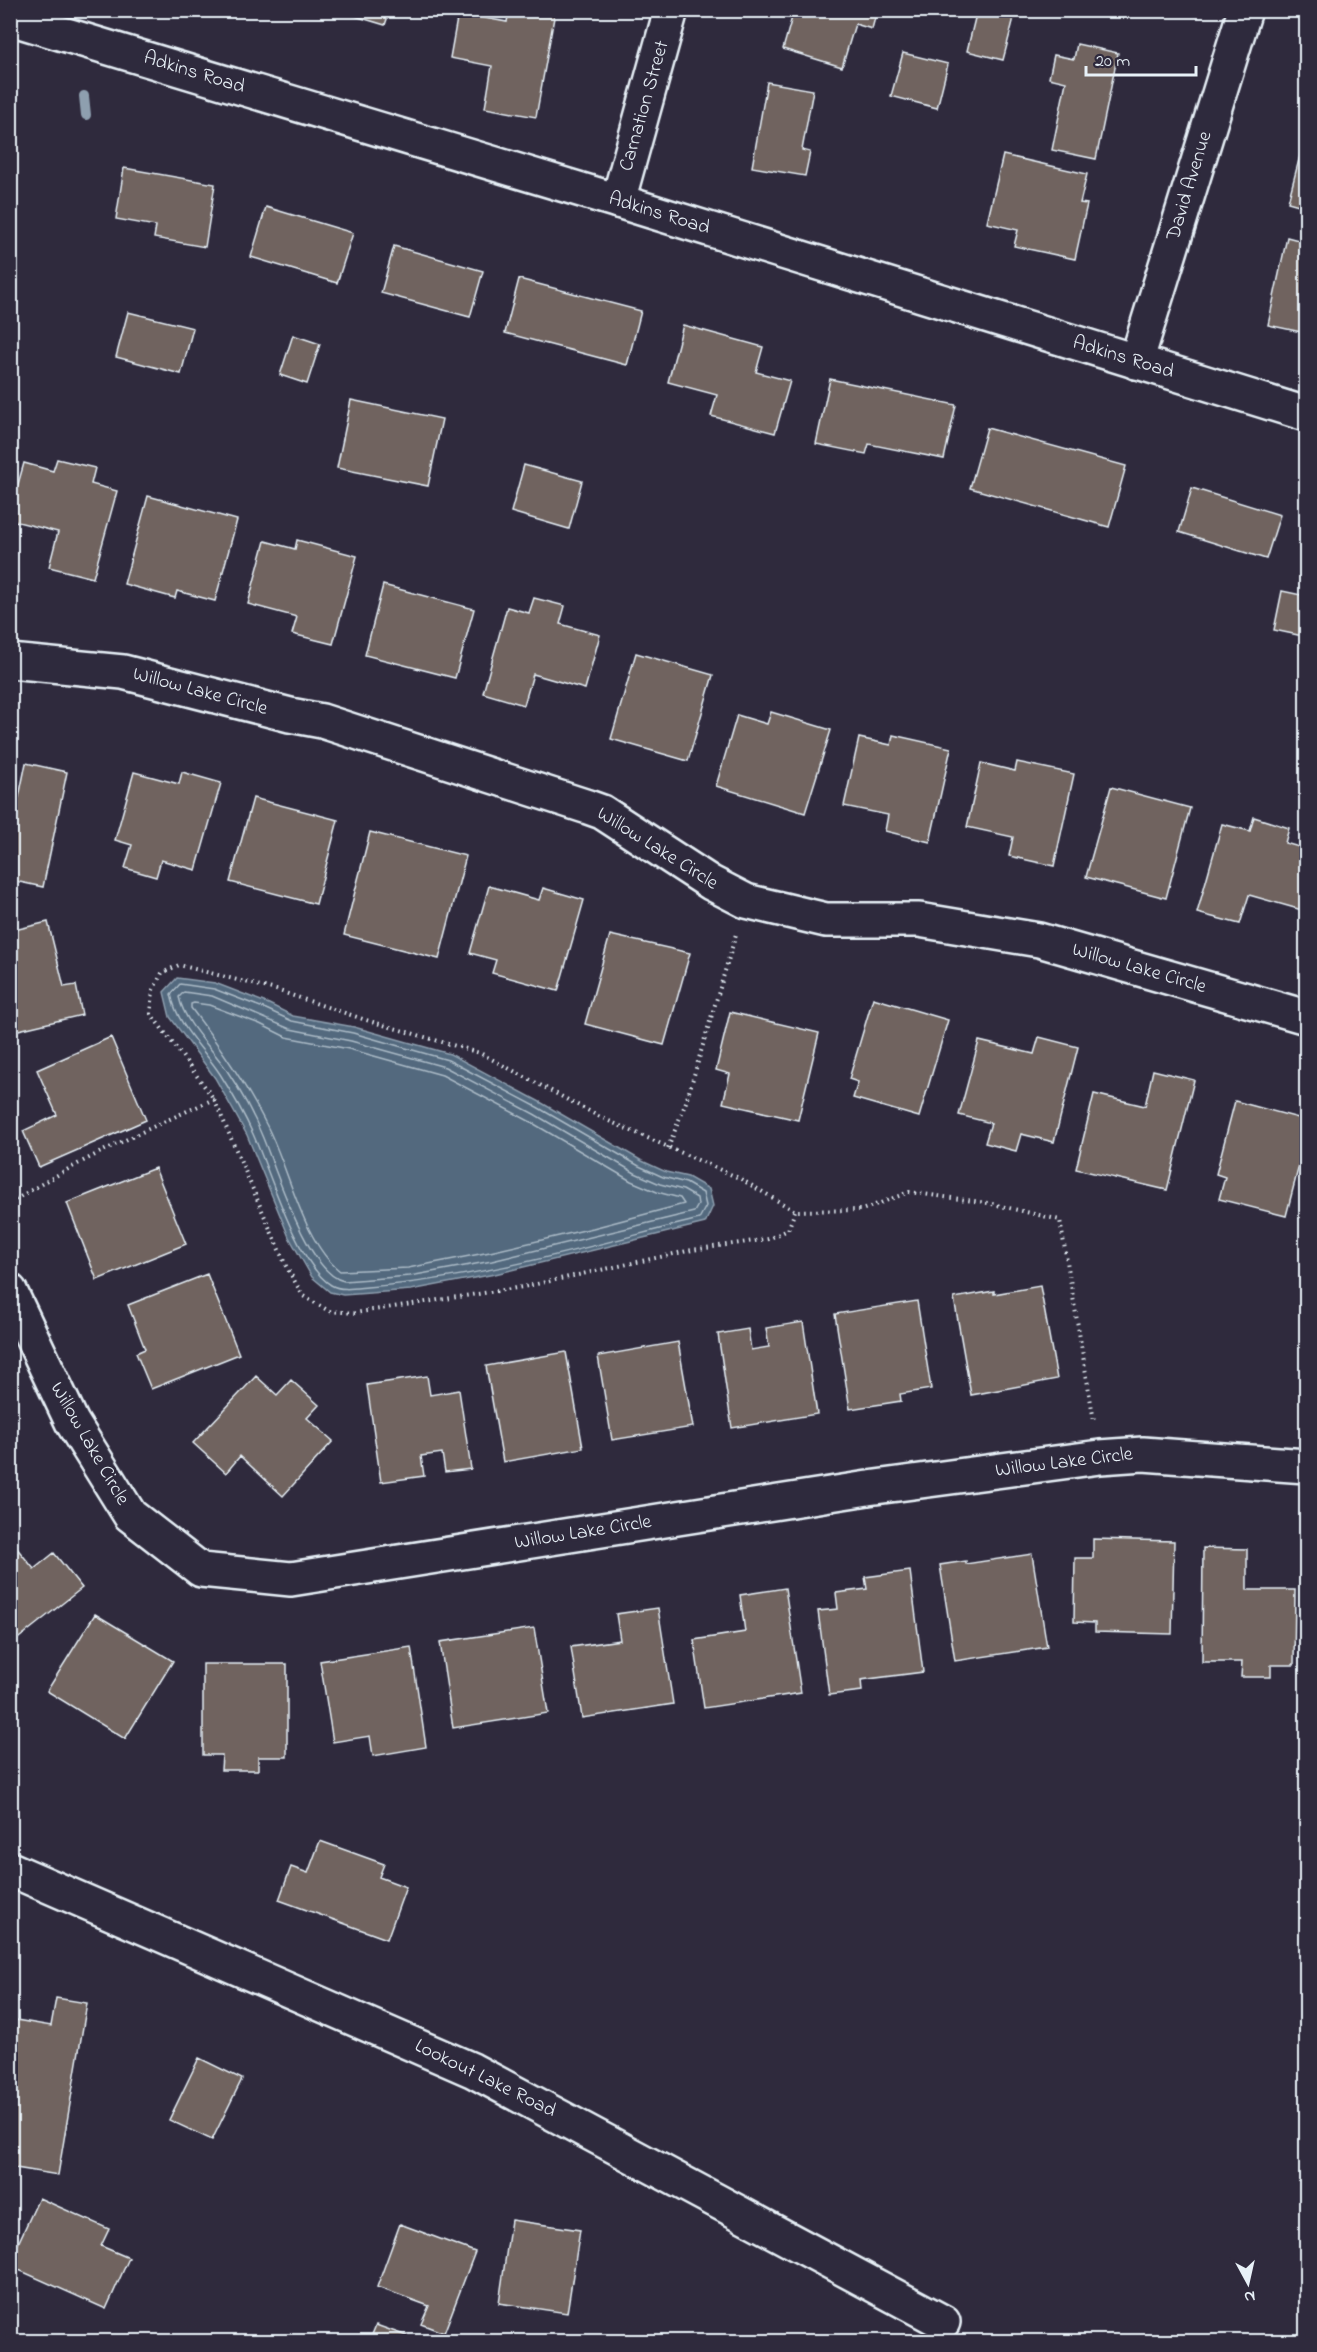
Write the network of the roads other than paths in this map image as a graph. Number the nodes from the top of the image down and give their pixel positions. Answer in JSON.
{"nodes":[{"id":1,"x":671,"y":10,"type":"edge"},
{"id":2,"x":1245,"y":10,"type":"edge"},
{"id":3,"x":10,"y":18,"type":"edge"},
{"id":4,"x":618,"y":201,"type":"junction"},
{"id":5,"x":1136,"y":362,"type":"junction"},
{"id":6,"x":1306,"y":414,"type":"edge"},
{"id":7,"x":10,"y":661,"type":"edge"},
{"id":8,"x":1306,"y":1017,"type":"edge"},
{"id":9,"x":10,"y":1291,"type":"edge"},
{"id":10,"x":1306,"y":1466,"type":"edge"},
{"id":11,"x":10,"y":1869,"type":"edge"},
{"id":12,"x":943,"y":2322,"type":"dead end"}],
"edges":[{"from":1,"to":4,"type":"street","name":"Carnation Street"},
{"from":2,"to":5,"type":"street","name":"David Avenue"},
{"from":3,"to":4,"type":"street","name":"Adkins Road"},
{"from":4,"to":5,"type":"street","name":"Adkins Road"},
{"from":5,"to":6,"type":"street","name":"Adkins Road"},
{"from":7,"to":8,"type":"street","name":"Willow Lake Circle"},
{"from":9,"to":10,"type":"street","name":"Willow Lake Circle"},
{"from":11,"to":12,"type":"street","name":"Lookout Lake Road"}]}
